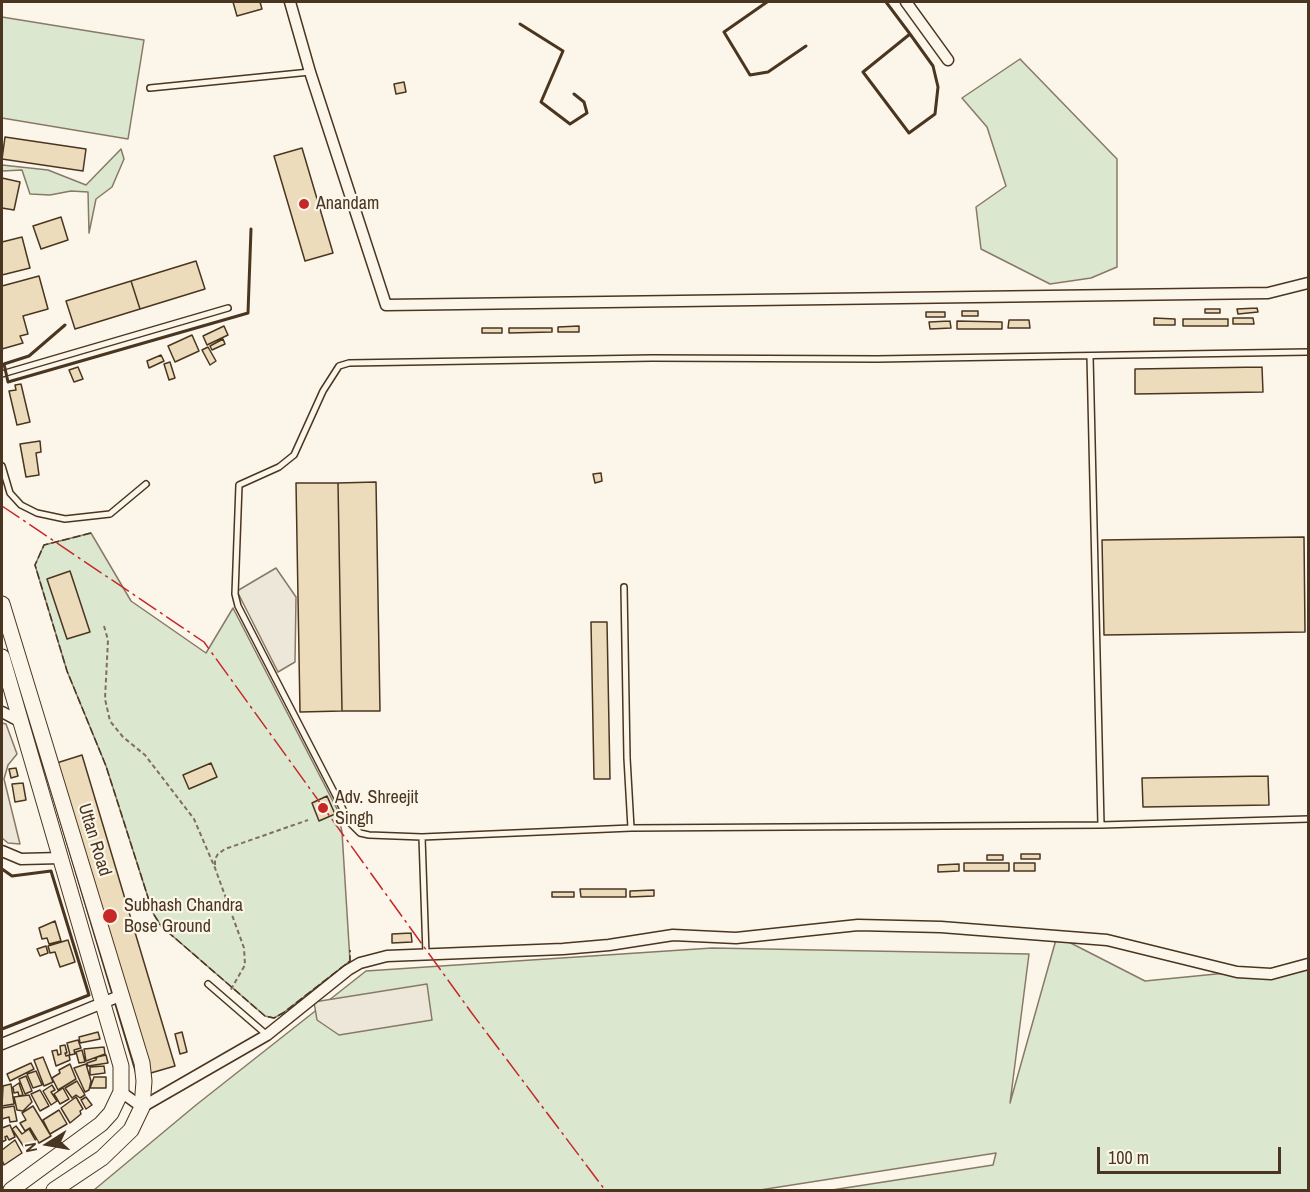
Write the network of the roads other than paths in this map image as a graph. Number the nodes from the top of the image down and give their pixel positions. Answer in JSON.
{"nodes":[{"id":1,"x":290,"y":2,"type":"edge"},
{"id":2,"x":906,"y":2,"type":"edge"},
{"id":3,"x":948,"y":60,"type":"dead end"},
{"id":4,"x":310,"y":72,"type":"junction"},
{"id":5,"x":150,"y":87,"type":"dead end"},
{"id":6,"x":1308,"y":283,"type":"edge"},
{"id":7,"x":228,"y":308,"type":"dead end"},
{"id":8,"x":1308,"y":352,"type":"edge"},
{"id":9,"x":1090,"y":356,"type":"junction"},
{"id":10,"x":2,"y":374,"type":"edge"},
{"id":11,"x":2,"y":465,"type":"edge"},
{"id":12,"x":147,"y":484,"type":"dead end"},
{"id":13,"x":624,"y":587,"type":"dead end"},
{"id":14,"x":2,"y":604,"type":"edge"},
{"id":15,"x":2,"y":657,"type":"edge"},
{"id":16,"x":2,"y":712,"type":"edge"},
{"id":17,"x":21,"y":722,"type":"junction"},
{"id":18,"x":1308,"y":819,"type":"edge"},
{"id":19,"x":1101,"y":825,"type":"junction"},
{"id":20,"x":631,"y":828,"type":"junction"},
{"id":21,"x":422,"y":837,"type":"junction"},
{"id":22,"x":2,"y":851,"type":"edge"},
{"id":23,"x":61,"y":858,"type":"junction"},
{"id":24,"x":426,"y":954,"type":"junction"},
{"id":25,"x":1308,"y":964,"type":"edge"},
{"id":26,"x":208,"y":984,"type":"dead end"},
{"id":27,"x":122,"y":995,"type":"junction"},
{"id":28,"x":103,"y":1002,"type":"junction"},
{"id":29,"x":267,"y":1035,"type":"junction"},
{"id":30,"x":2,"y":1044,"type":"edge"},
{"id":31,"x":121,"y":1092,"type":"junction"},
{"id":32,"x":142,"y":1107,"type":"junction"},
{"id":33,"x":11,"y":1191,"type":"edge"},
{"id":34,"x":54,"y":1191,"type":"edge"}],
"edges":[{"from":1,"to":4,"type":"street"},
{"from":2,"to":3,"type":"street"},
{"from":4,"to":5,"type":"lane"},
{"from":4,"to":6,"type":"street"},
{"from":7,"to":10,"type":"lane"},
{"from":8,"to":9,"type":"lane"},
{"from":9,"to":19,"type":"lane"},
{"from":9,"to":21,"type":"lane"},
{"from":11,"to":12,"type":"lane"},
{"from":13,"to":20,"type":"lane"},
{"from":14,"to":27,"type":"main road","name":"Uttan Road"},
{"from":15,"to":17,"type":"main road","name":"Uttan Road"},
{"from":16,"to":17,"type":"street"},
{"from":17,"to":23,"type":"main road","name":"Uttan Road"},
{"from":18,"to":19,"type":"lane"},
{"from":19,"to":20,"type":"lane"},
{"from":20,"to":21,"type":"lane"},
{"from":21,"to":24,"type":"lane"},
{"from":22,"to":23,"type":"street"},
{"from":23,"to":28,"type":"main road","name":"Uttan Road"},
{"from":24,"to":25,"type":"street"},
{"from":24,"to":29,"type":"street"},
{"from":26,"to":29,"type":"lane"},
{"from":27,"to":28,"type":"street"},
{"from":27,"to":32,"type":"main road","name":"Uttan Road"},
{"from":28,"to":30,"type":"street"},
{"from":28,"to":31,"type":"main road","name":"Uttan Road"},
{"from":29,"to":32,"type":"street"},
{"from":31,"to":32,"type":"street"},
{"from":31,"to":33,"type":"main road"},
{"from":32,"to":34,"type":"main road","name":"Uttan Road"}]}
